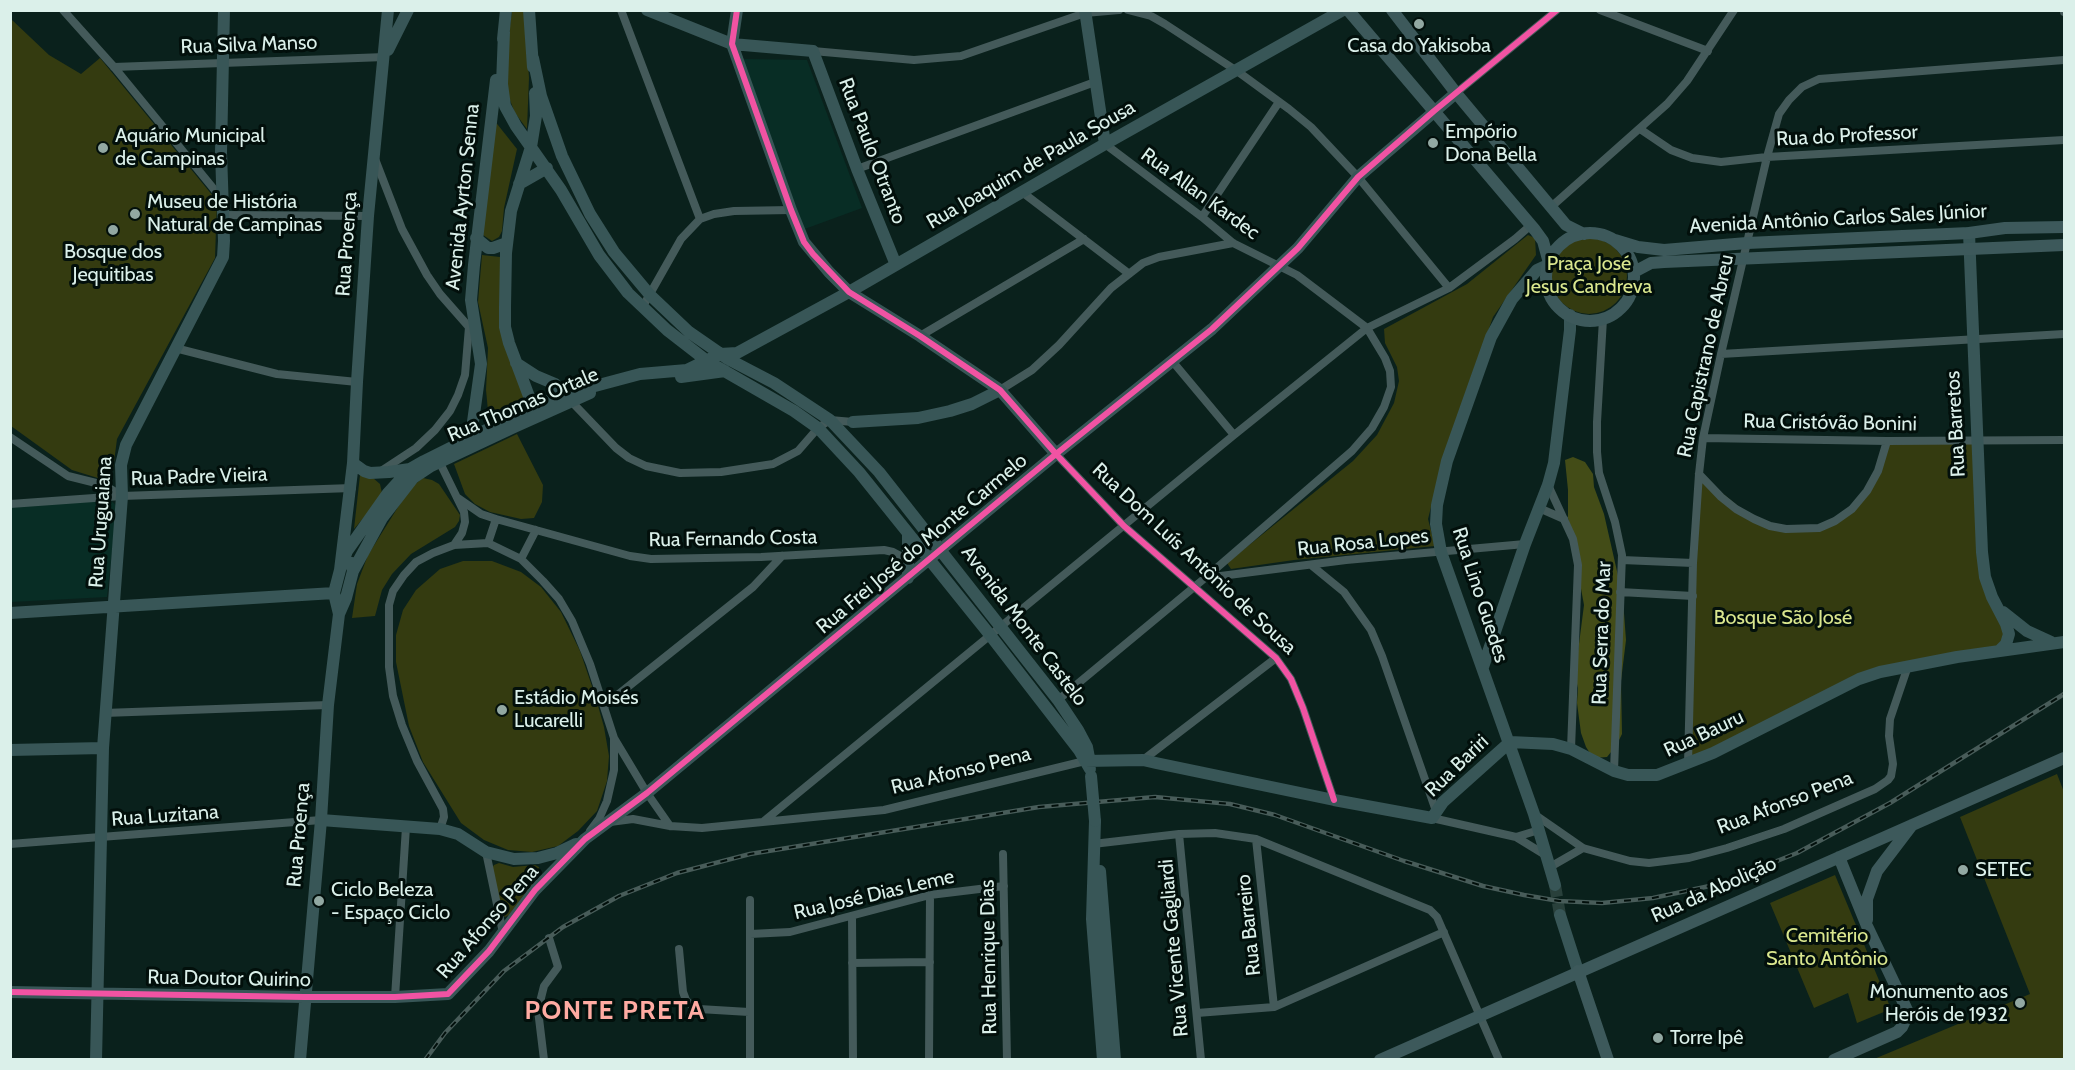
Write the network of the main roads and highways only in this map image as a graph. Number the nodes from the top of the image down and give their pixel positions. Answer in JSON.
{"nodes":[{"id":1,"x":224,"y":10,"type":"edge"},
{"id":2,"x":388,"y":10,"type":"edge"},
{"id":3,"x":408,"y":10,"type":"edge"},
{"id":4,"x":506,"y":10,"type":"edge"},
{"id":5,"x":530,"y":10,"type":"edge"},
{"id":6,"x":647,"y":10,"type":"edge"},
{"id":7,"x":737,"y":10,"type":"edge"},
{"id":8,"x":1346,"y":10,"type":"edge"},
{"id":9,"x":1392,"y":10,"type":"edge"},
{"id":10,"x":1085,"y":12,"type":"edge"},
{"id":11,"x":504,"y":32,"type":"junction"},
{"id":12,"x":732,"y":44,"type":"junction"},
{"id":13,"x":385,"y":57,"type":"junction"},
{"id":14,"x":533,"y":58,"type":"junction"},
{"id":15,"x":1456,"y":93,"type":"junction"},
{"id":16,"x":1434,"y":111,"type":"junction"},
{"id":17,"x":1105,"y":144,"type":"junction"},
{"id":18,"x":531,"y":147,"type":"junction"},
{"id":19,"x":547,"y":168,"type":"junction"},
{"id":20,"x":519,"y":184,"type":"junction"},
{"id":21,"x":2064,"y":228,"type":"edge"},
{"id":22,"x":1969,"y":233,"type":"junction"},
{"id":23,"x":1584,"y":234,"type":"junction"},
{"id":24,"x":476,"y":238,"type":"junction"},
{"id":25,"x":1614,"y":240,"type":"junction"},
{"id":26,"x":507,"y":243,"type":"junction"},
{"id":27,"x":2064,"y":245,"type":"edge"},
{"id":28,"x":1970,"y":248,"type":"junction"},
{"id":29,"x":1549,"y":264,"type":"junction"},
{"id":30,"x":896,"y":265,"type":"junction"},
{"id":31,"x":1634,"y":272,"type":"junction"},
{"id":32,"x":849,"y":292,"type":"junction"},
{"id":33,"x":1570,"y":315,"type":"junction"},
{"id":34,"x":720,"y":354,"type":"junction"},
{"id":35,"x":736,"y":358,"type":"junction"},
{"id":36,"x":707,"y":361,"type":"junction"},
{"id":37,"x":516,"y":363,"type":"junction"},
{"id":38,"x":724,"y":372,"type":"junction"},
{"id":39,"x":1000,"y":390,"type":"junction"},
{"id":40,"x":567,"y":398,"type":"junction"},
{"id":41,"x":533,"y":407,"type":"junction"},
{"id":42,"x":853,"y":422,"type":"road end"},
{"id":43,"x":471,"y":436,"type":"junction"},
{"id":44,"x":1056,"y":454,"type":"junction"},
{"id":45,"x":353,"y":463,"type":"junction"},
{"id":46,"x":410,"y":469,"type":"junction"},
{"id":47,"x":378,"y":473,"type":"junction"},
{"id":48,"x":351,"y":486,"type":"junction"},
{"id":49,"x":387,"y":494,"type":"junction"},
{"id":50,"x":908,"y":533,"type":"junction"},
{"id":51,"x":352,"y":545,"type":"junction"},
{"id":52,"x":941,"y":550,"type":"junction"},
{"id":53,"x":929,"y":560,"type":"junction"},
{"id":54,"x":346,"y":571,"type":"junction"},
{"id":55,"x":908,"y":578,"type":"junction"},
{"id":56,"x":334,"y":593,"type":"junction"},
{"id":57,"x":114,"y":606,"type":"junction"},
{"id":58,"x":2000,"y":609,"type":"junction"},
{"id":59,"x":10,"y":613,"type":"edge"},
{"id":60,"x":339,"y":614,"type":"junction"},
{"id":61,"x":1468,"y":625,"type":"junction"},
{"id":62,"x":1494,"y":636,"type":"junction"},
{"id":63,"x":2059,"y":642,"type":"edge"},
{"id":64,"x":2000,"y":650,"type":"junction"},
{"id":65,"x":1483,"y":667,"type":"junction"},
{"id":66,"x":1509,"y":742,"type":"junction"},
{"id":67,"x":103,"y":748,"type":"junction"},
{"id":68,"x":10,"y":750,"type":"edge"},
{"id":69,"x":2064,"y":758,"type":"edge"},
{"id":70,"x":1089,"y":766,"type":"junction"},
{"id":71,"x":1434,"y":815,"type":"joint"},
{"id":72,"x":321,"y":820,"type":"junction"},
{"id":73,"x":607,"y":822,"type":"joint"},
{"id":74,"x":1913,"y":824,"type":"junction"},
{"id":75,"x":1095,"y":835,"type":"junction"},
{"id":76,"x":1904,"y":837,"type":"junction"},
{"id":77,"x":585,"y":839,"type":"junction"},
{"id":78,"x":1869,"y":843,"type":"junction"},
{"id":79,"x":1839,"y":857,"type":"junction"},
{"id":80,"x":1554,"y":885,"type":"tunnel mouth"},
{"id":81,"x":1560,"y":915,"type":"tunnel mouth"},
{"id":82,"x":1867,"y":926,"type":"junction"},
{"id":83,"x":1578,"y":971,"type":"junction"},
{"id":84,"x":10,"y":992,"type":"edge"},
{"id":85,"x":98,"y":994,"type":"junction"},
{"id":86,"x":447,"y":994,"type":"joint"},
{"id":87,"x":304,"y":997,"type":"junction"},
{"id":88,"x":96,"y":1059,"type":"edge"},
{"id":89,"x":300,"y":1059,"type":"edge"},
{"id":90,"x":1103,"y":1059,"type":"edge"},
{"id":91,"x":1115,"y":1059,"type":"edge"},
{"id":92,"x":1380,"y":1059,"type":"edge"},
{"id":93,"x":1608,"y":1059,"type":"edge"},
{"id":94,"x":1834,"y":1059,"type":"edge"}],
"edges":[{"from":1,"to":57,"type":"main road","name":"Rua Uruguaiana"},
{"from":2,"to":13,"type":"main road","name":"Rua Proença"},
{"from":3,"to":13,"type":"main road"},
{"from":4,"to":11,"type":"main road","name":"Avenida Ayrton Senna"},
{"from":5,"to":14,"type":"main road"},
{"from":6,"to":12,"type":"main road"},
{"from":7,"to":12,"type":"main road","name":"Rua Dom Luís Antônio de Sousa"},
{"from":8,"to":16,"type":"main road"},
{"from":8,"to":17,"type":"main road","name":"Rua Joaquim de Paula Sousa"},
{"from":9,"to":15,"type":"main road"},
{"from":10,"to":17,"type":"main road"},
{"from":11,"to":18,"type":"main road","name":"Avenida Ayrton Senna"},
{"from":11,"to":24,"type":"main road","name":"Avenida Ayrton Senna"},
{"from":12,"to":30,"type":"main road","name":"Rua Paulo Otranto"},
{"from":12,"to":32,"type":"main road","name":"Rua Dom Luís Antônio de Sousa"},
{"from":13,"to":45,"type":"main road","name":"Rua Proença"},
{"from":14,"to":18,"type":"main road"},
{"from":14,"to":34,"type":"main road","name":"Avenida Monte Castelo"},
{"from":15,"to":16,"type":"main road","name":"Rua Frei José do Monte Carmelo"},
{"from":15,"to":23,"type":"main road"},
{"from":16,"to":29,"type":"main road"},
{"from":16,"to":44,"type":"main road","name":"Rua Frei José do Monte Carmelo"},
{"from":17,"to":30,"type":"main road","name":"Rua Joaquim de Paula Sousa"},
{"from":18,"to":19,"type":"main road","name":"Avenida Monte Castelo"},
{"from":18,"to":20,"type":"main road"},
{"from":19,"to":20,"type":"main road"},
{"from":19,"to":36,"type":"main road","name":"Avenida Monte Castelo"},
{"from":20,"to":26,"type":"main road"},
{"from":21,"to":22,"type":"main road","name":"Avenida Antônio Carlos Sales Júnior"},
{"from":22,"to":25,"type":"main road","name":"Avenida Antônio Carlos Sales Júnior"},
{"from":22,"to":28,"type":"main road","name":"Rua Barretos"},
{"from":23,"to":25,"type":"main road"},
{"from":23,"to":29,"type":"main road"},
{"from":24,"to":26,"type":"main road"},
{"from":24,"to":43,"type":"main road","name":"Avenida Ayrton Senna"},
{"from":25,"to":31,"type":"main road"},
{"from":26,"to":37,"type":"main road"},
{"from":27,"to":28,"type":"main road","name":"Avenida Antônio Carlos Sales Júnior"},
{"from":28,"to":31,"type":"main road","name":"Avenida Antônio Carlos Sales Júnior"},
{"from":28,"to":58,"type":"main road","name":"Rua Barretos"},
{"from":29,"to":33,"type":"main road"},
{"from":29,"to":61,"type":"main road","name":"Rua Lino Guedes"},
{"from":30,"to":32,"type":"main road","name":"Rua Joaquim de Paula Sousa"},
{"from":31,"to":33,"type":"main road"},
{"from":32,"to":35,"type":"main road","name":"Rua Joaquim de Paula Sousa"},
{"from":32,"to":39,"type":"main road","name":"Rua Dom Luís Antônio de Sousa"},
{"from":33,"to":62,"type":"main road"},
{"from":34,"to":35,"type":"main road","name":"Avenida Monte Castelo"},
{"from":34,"to":36,"type":"main road","name":"Rua Thomas Ortale"},
{"from":35,"to":38,"type":"main road"},
{"from":35,"to":52,"type":"main road","name":"Avenida Monte Castelo"},
{"from":36,"to":38,"type":"main road","name":"Avenida Monte Castelo"},
{"from":36,"to":40,"type":"main road","name":"Rua Thomas Ortale"},
{"from":37,"to":40,"type":"main road"},
{"from":37,"to":41,"type":"main road"},
{"from":38,"to":40,"type":"main road","name":"Rua Thomas Ortale"},
{"from":38,"to":50,"type":"main road","name":"Avenida Monte Castelo"},
{"from":39,"to":42,"type":"main road"},
{"from":39,"to":44,"type":"main road","name":"Rua Dom Luís Antônio de Sousa"},
{"from":40,"to":41,"type":"main road","name":"Rua Thomas Ortale"},
{"from":40,"to":54,"type":"main road","name":"Rua Thomas Ortale"},
{"from":41,"to":43,"type":"main road","name":"Rua Thomas Ortale"},
{"from":43,"to":46,"type":"main road","name":"Rua Thomas Ortale"},
{"from":44,"to":52,"type":"main road","name":"Rua Frei José do Monte Carmelo"},
{"from":45,"to":47,"type":"main road"},
{"from":45,"to":48,"type":"main road","name":"Rua Proença"},
{"from":46,"to":47,"type":"main road"},
{"from":46,"to":49,"type":"main road","name":"Rua Thomas Ortale"},
{"from":47,"to":49,"type":"main road"},
{"from":48,"to":51,"type":"main road","name":"Rua Proença"},
{"from":48,"to":54,"type":"main road","name":"Rua Proença"},
{"from":49,"to":51,"type":"main road","name":"Rua Thomas Ortale"},
{"from":50,"to":53,"type":"main road","name":"Avenida Monte Castelo"},
{"from":50,"to":55,"type":"main road"},
{"from":51,"to":54,"type":"main road","name":"Rua Proença"},
{"from":52,"to":53,"type":"main road","name":"Rua Frei José do Monte Carmelo"},
{"from":52,"to":70,"type":"main road","name":"Avenida Monte Castelo"},
{"from":53,"to":55,"type":"main road","name":"Rua Frei José do Monte Carmelo"},
{"from":53,"to":70,"type":"main road","name":"Avenida Monte Castelo"},
{"from":54,"to":56,"type":"main road","name":"Rua Proença"},
{"from":54,"to":60,"type":"main road","name":"Rua Proença"},
{"from":55,"to":73,"type":"main road","name":"Rua Frei José do Monte Carmelo"},
{"from":56,"to":57,"type":"main road"},
{"from":56,"to":60,"type":"main road","name":"Rua Proença"},
{"from":57,"to":59,"type":"main road"},
{"from":57,"to":67,"type":"main road","name":"Rua Uruguaiana"},
{"from":58,"to":63,"type":"main road","name":"Rua Barretos"},
{"from":58,"to":64,"type":"main road","name":"Rua Barretos"},
{"from":60,"to":72,"type":"main road","name":"Rua Proença"},
{"from":61,"to":62,"type":"main road"},
{"from":61,"to":65,"type":"main road","name":"Rua Lino Guedes"},
{"from":62,"to":65,"type":"main road"},
{"from":63,"to":64,"type":"main road"},
{"from":64,"to":66,"type":"main road","name":"Rua Bauru"},
{"from":65,"to":66,"type":"main road","name":"Rua Lino Guedes"},
{"from":66,"to":71,"type":"main road","name":"Rua Bariri"},
{"from":66,"to":80,"type":"main road","name":"Rua Lino Guedes"},
{"from":67,"to":68,"type":"main road"},
{"from":67,"to":85,"type":"main road","name":"Rua Uruguaiana"},
{"from":69,"to":74,"type":"main road","name":"Rua da Abolição"},
{"from":70,"to":71,"type":"main road","name":"Rua Afonso Pena"},
{"from":70,"to":75,"type":"main road","name":"Avenida Monte Castelo","bridge":true},
{"from":72,"to":77,"type":"main road"},
{"from":72,"to":87,"type":"main road","name":"Rua Proença"},
{"from":73,"to":77,"type":"main road","name":"Rua Afonso Pena"},
{"from":74,"to":76,"type":"main road"},
{"from":74,"to":78,"type":"main road","name":"Rua da Abolição"},
{"from":75,"to":90,"type":"main road"},
{"from":75,"to":91,"type":"main road"},
{"from":76,"to":78,"type":"main road"},
{"from":76,"to":82,"type":"main road"},
{"from":77,"to":86,"type":"main road","name":"Rua Afonso Pena"},
{"from":78,"to":79,"type":"main road","name":"Rua da Abolição"},
{"from":79,"to":82,"type":"main road"},
{"from":79,"to":83,"type":"main road","name":"Rua da Abolição"},
{"from":81,"to":83,"type":"main road"},
{"from":82,"to":94,"type":"main road"},
{"from":83,"to":92,"type":"main road","name":"Rua da Abolição"},
{"from":83,"to":93,"type":"main road"},
{"from":84,"to":85,"type":"main road","name":"Rua Doutor Quirino"},
{"from":85,"to":87,"type":"main road","name":"Rua Doutor Quirino"},
{"from":85,"to":88,"type":"main road","name":"Rua Uruguaiana"},
{"from":86,"to":87,"type":"main road","name":"Rua Doutor Quirino"},
{"from":87,"to":89,"type":"main road","name":"Rua Proença"}]}
